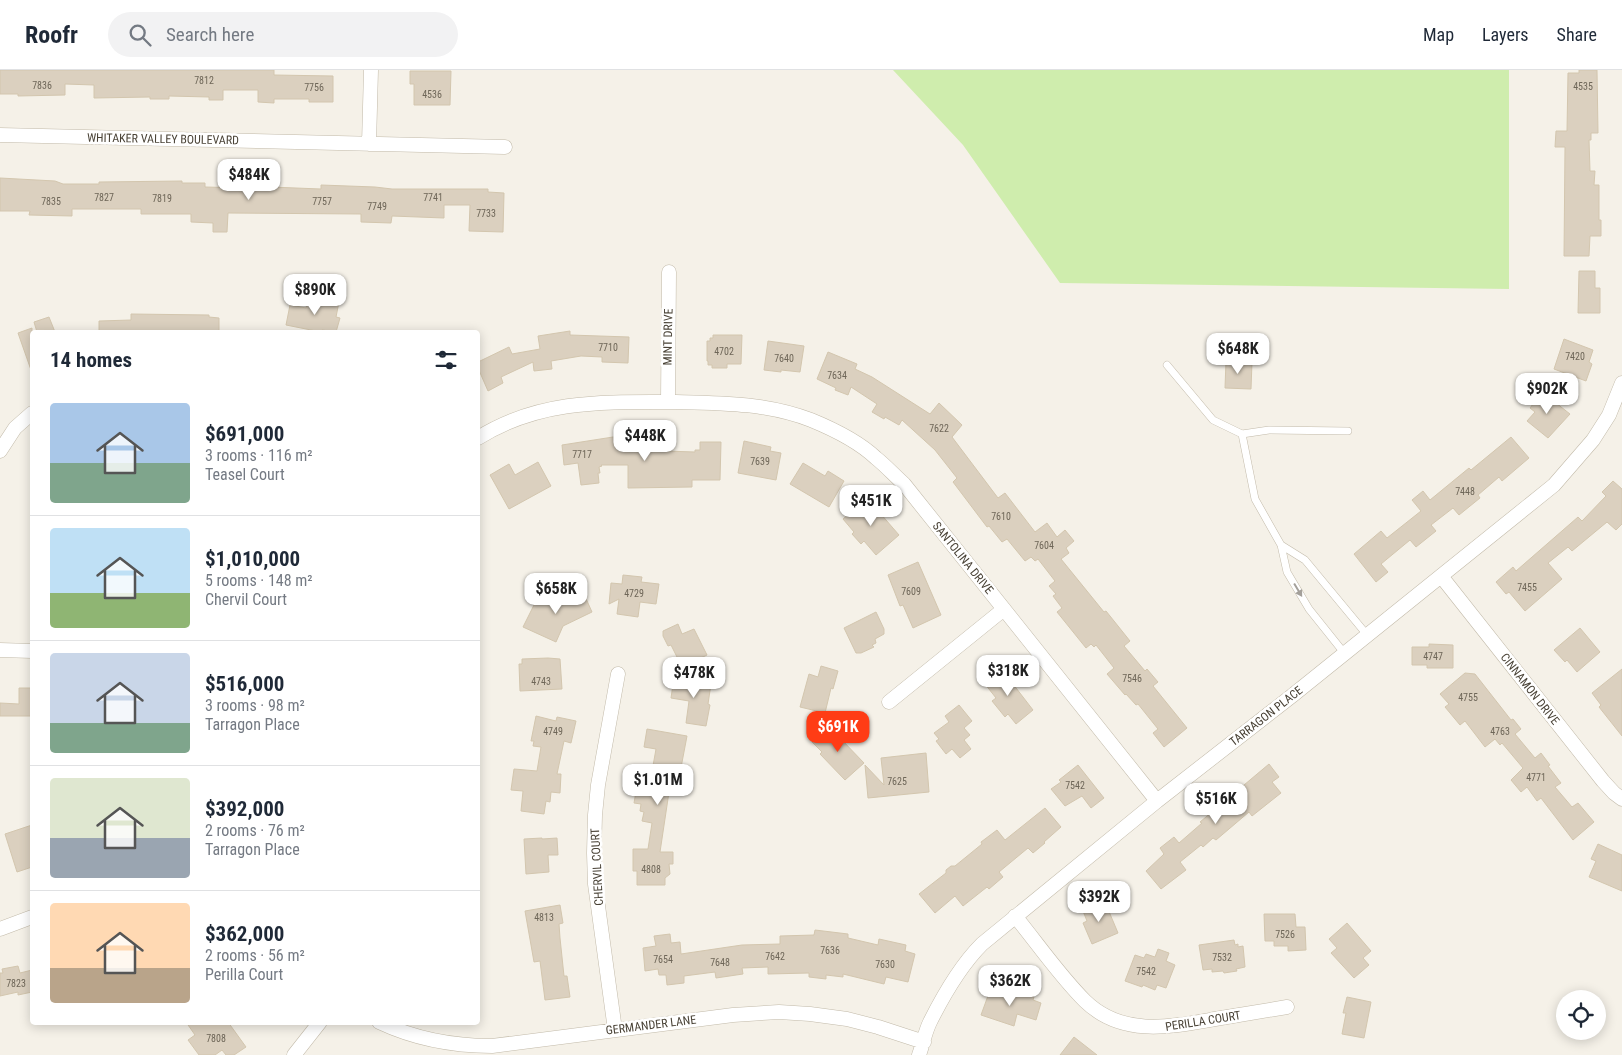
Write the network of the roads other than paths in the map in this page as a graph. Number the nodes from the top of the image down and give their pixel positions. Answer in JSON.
{"nodes":[{"id":1,"x":371,"y":70,"type":"edge"},
{"id":2,"x":0,"y":135,"type":"edge"},
{"id":3,"x":369,"y":144,"type":"junction"},
{"id":4,"x":505,"y":147,"type":"dead end"},
{"id":5,"x":669,"y":272,"type":"dead end"},
{"id":6,"x":1167,"y":365,"type":"dead end"},
{"id":7,"x":1622,"y":383,"type":"edge"},
{"id":8,"x":668,"y":402,"type":"junction"},
{"id":9,"x":30,"y":415,"type":"edge"},
{"id":10,"x":1348,"y":431,"type":"dead end"},
{"id":11,"x":1242,"y":434,"type":"junction"},
{"id":12,"x":480,"y":437,"type":"edge"},
{"id":13,"x":0,"y":451,"type":"edge"},
{"id":14,"x":1281,"y":545,"type":"junction"},
{"id":15,"x":1441,"y":576,"type":"junction"},
{"id":16,"x":1004,"y":610,"type":"junction"},
{"id":17,"x":1368,"y":636,"type":"junction"},
{"id":18,"x":0,"y":650,"type":"edge"},
{"id":19,"x":30,"y":651,"type":"edge"},
{"id":20,"x":1345,"y":654,"type":"junction"},
{"id":21,"x":618,"y":674,"type":"dead end"},
{"id":22,"x":889,"y":702,"type":"dead end"},
{"id":23,"x":1622,"y":799,"type":"edge"},
{"id":24,"x":1157,"y":802,"type":"junction"},
{"id":25,"x":1015,"y":916,"type":"junction"},
{"id":26,"x":30,"y":917,"type":"edge"},
{"id":27,"x":0,"y":929,"type":"edge"},
{"id":28,"x":1286,"y":1007,"type":"dead end"},
{"id":29,"x":318,"y":1025,"type":"edge"},
{"id":30,"x":387,"y":1025,"type":"edge"},
{"id":31,"x":615,"y":1030,"type":"junction"},
{"id":32,"x":924,"y":1042,"type":"junction"},
{"id":33,"x":294,"y":1055,"type":"edge"},
{"id":34,"x":919,"y":1055,"type":"edge"}],
"edges":[{"from":1,"to":3,"type":"street"},
{"from":2,"to":3,"type":"street","name":"WHITAKER VALLEY BOULEVARD"},
{"from":3,"to":4,"type":"street","name":"WHITAKER VALLEY BOULEVARD"},
{"from":5,"to":8,"type":"street","name":"MINT DRIVE"},
{"from":6,"to":11,"type":"lane"},
{"from":7,"to":15,"type":"street","name":"TARRAGON PLACE"},
{"from":8,"to":12,"type":"street","name":"SANTOLINA DRIVE"},
{"from":8,"to":16,"type":"street","name":"SANTOLINA DRIVE"},
{"from":9,"to":13,"type":"street"},
{"from":10,"to":11,"type":"lane"},
{"from":11,"to":14,"type":"lane"},
{"from":14,"to":17,"type":"lane"},
{"from":14,"to":20,"type":"lane","one_way":true},
{"from":15,"to":17,"type":"street","name":"TARRAGON PLACE"},
{"from":15,"to":23,"type":"street","name":"CINNAMON DRIVE"},
{"from":16,"to":22,"type":"street"},
{"from":16,"to":24,"type":"street","name":"SANTOLINA DRIVE"},
{"from":17,"to":20,"type":"street","name":"TARRAGON PLACE"},
{"from":18,"to":19,"type":"street"},
{"from":20,"to":24,"type":"street","name":"TARRAGON PLACE"},
{"from":21,"to":31,"type":"street","name":"CHERVIL COURT"},
{"from":24,"to":25,"type":"street","name":"TARRAGON PLACE"},
{"from":25,"to":28,"type":"street","name":"PERILLA COURT"},
{"from":25,"to":32,"type":"street","name":"TARRAGON PLACE"},
{"from":26,"to":27,"type":"street"},
{"from":29,"to":33,"type":"street"},
{"from":30,"to":31,"type":"street","name":"GERMANDER LANE"},
{"from":31,"to":32,"type":"street","name":"GERMANDER LANE"},
{"from":32,"to":34,"type":"street","name":"TARRAGON PLACE"}]}
